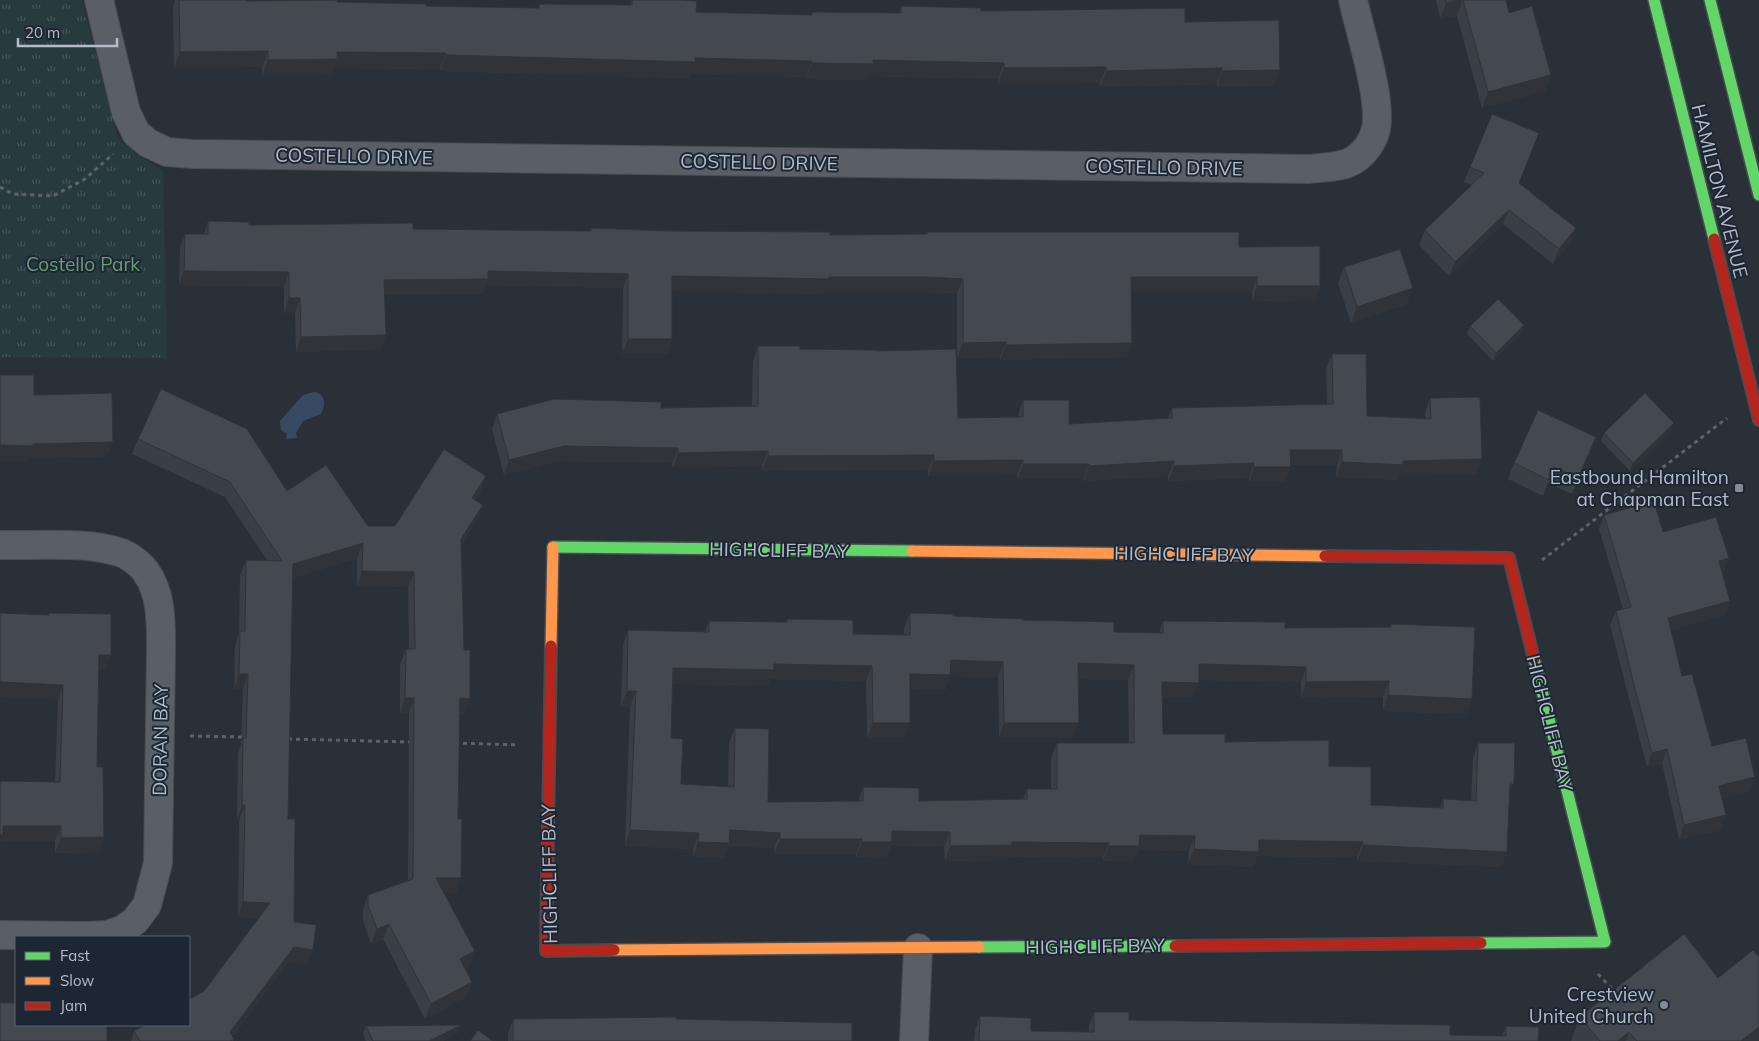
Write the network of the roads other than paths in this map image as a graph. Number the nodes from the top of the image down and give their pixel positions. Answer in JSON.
{"nodes":[{"id":1,"x":99,"y":0,"type":"edge"},
{"id":2,"x":1353,"y":0,"type":"edge"},
{"id":3,"x":1654,"y":0,"type":"edge"},
{"id":4,"x":1710,"y":0,"type":"edge"},
{"id":5,"x":1759,"y":195,"type":"edge"},
{"id":6,"x":1759,"y":420,"type":"edge"},
{"id":7,"x":0,"y":545,"type":"edge"},
{"id":8,"x":0,"y":935,"type":"edge"},
{"id":9,"x":918,"y":948,"type":"junction"},
{"id":10,"x":914,"y":1041,"type":"edge"}],
"edges":[{"from":1,"to":2,"type":"street","name":"COSTELLO DRIVE"},
{"from":3,"to":6,"type":"street","name":"HAMILTON AVENUE"},
{"from":4,"to":5,"type":"street","name":"HAMILTON AVENUE"},
{"from":7,"to":8,"type":"street","name":"DORAN BAY"},
{"from":9,"to":9,"type":"street","name":"HIGHCLIFF BAY"},
{"from":9,"to":10,"type":"street"}]}
